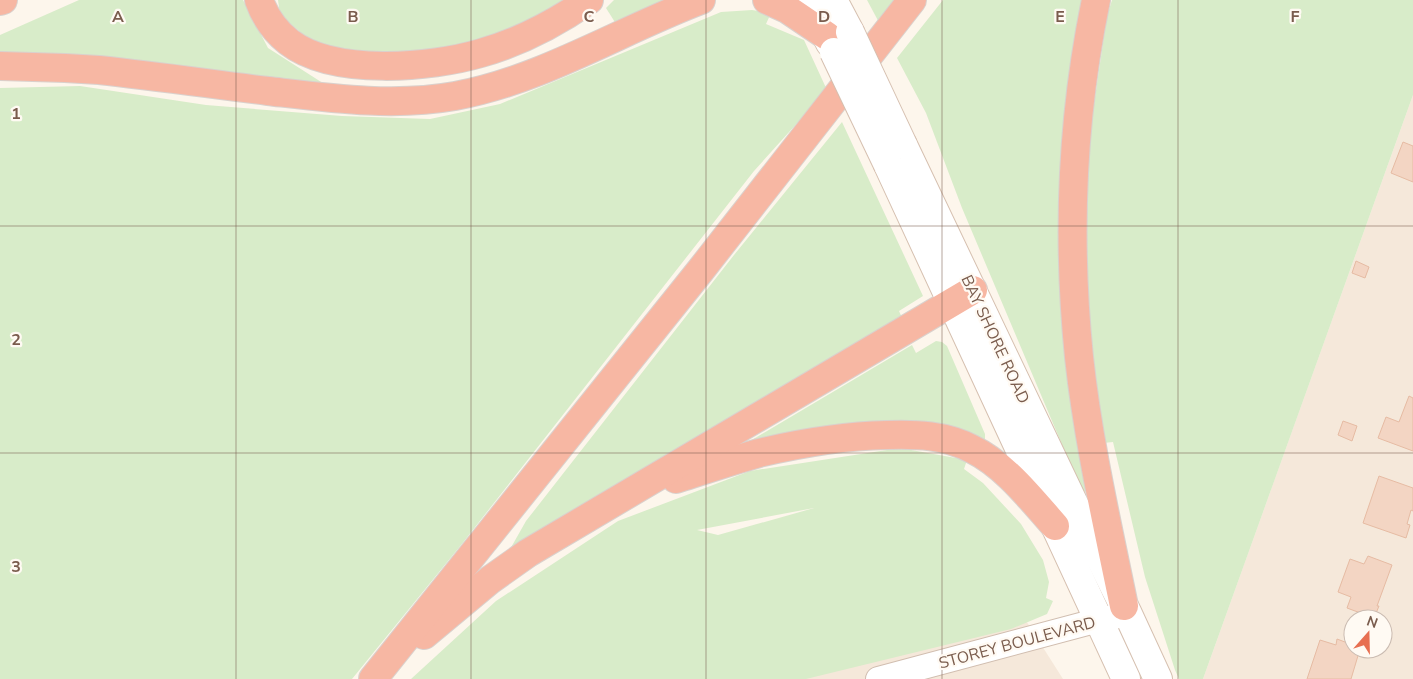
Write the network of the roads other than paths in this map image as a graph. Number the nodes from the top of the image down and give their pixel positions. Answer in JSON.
{"nodes":[{"id":1,"x":259,"y":0,"type":"edge"},
{"id":2,"x":589,"y":0,"type":"edge"},
{"id":3,"x":701,"y":0,"type":"edge"},
{"id":4,"x":767,"y":0,"type":"edge"},
{"id":5,"x":808,"y":0,"type":"edge"},
{"id":6,"x":833,"y":0,"type":"edge"},
{"id":7,"x":912,"y":0,"type":"edge"},
{"id":8,"x":1096,"y":0,"type":"edge"},
{"id":9,"x":837,"y":40,"type":"junction"},
{"id":10,"x":0,"y":66,"type":"edge"},
{"id":11,"x":963,"y":296,"type":"junction"},
{"id":12,"x":629,"y":494,"type":"junction"},
{"id":13,"x":1055,"y":526,"type":"junction"},
{"id":14,"x":1126,"y":610,"type":"junction"},
{"id":15,"x":1099,"y":620,"type":"junction"},
{"id":16,"x":928,"y":672,"type":"edge"},
{"id":17,"x":373,"y":678,"type":"edge"},
{"id":18,"x":878,"y":679,"type":"edge"},
{"id":19,"x":1126,"y":679,"type":"edge"},
{"id":20,"x":1158,"y":679,"type":"edge"}],
"edges":[{"from":1,"to":2,"type":"highway"},
{"from":3,"to":10,"type":"highway"},
{"from":4,"to":9,"type":"highway"},
{"from":5,"to":9,"type":"main road","name":"BAY SHORE ROAD"},
{"from":6,"to":9,"type":"main road","name":"BAY SHORE ROAD"},
{"from":7,"to":17,"type":"highway"},
{"from":8,"to":14,"type":"highway"},
{"from":9,"to":11,"type":"main road","name":"BAY SHORE ROAD","bridge":true},
{"from":11,"to":12,"type":"highway"},
{"from":11,"to":13,"type":"main road","name":"BAY SHORE ROAD"},
{"from":11,"to":14,"type":"main road","name":"BAY SHORE ROAD"},
{"from":12,"to":13,"type":"highway"},
{"from":12,"to":17,"type":"highway"},
{"from":13,"to":15,"type":"main road","name":"BAY SHORE ROAD"},
{"from":14,"to":15,"type":"street","name":"STOREY BOULEVARD"},
{"from":14,"to":20,"type":"main road","name":"BAY SHORE ROAD"},
{"from":15,"to":16,"type":"street","name":"STOREY BOULEVARD"},
{"from":15,"to":19,"type":"main road","name":"BAY SHORE ROAD"},
{"from":16,"to":18,"type":"street","name":"STOREY BOULEVARD"}]}
